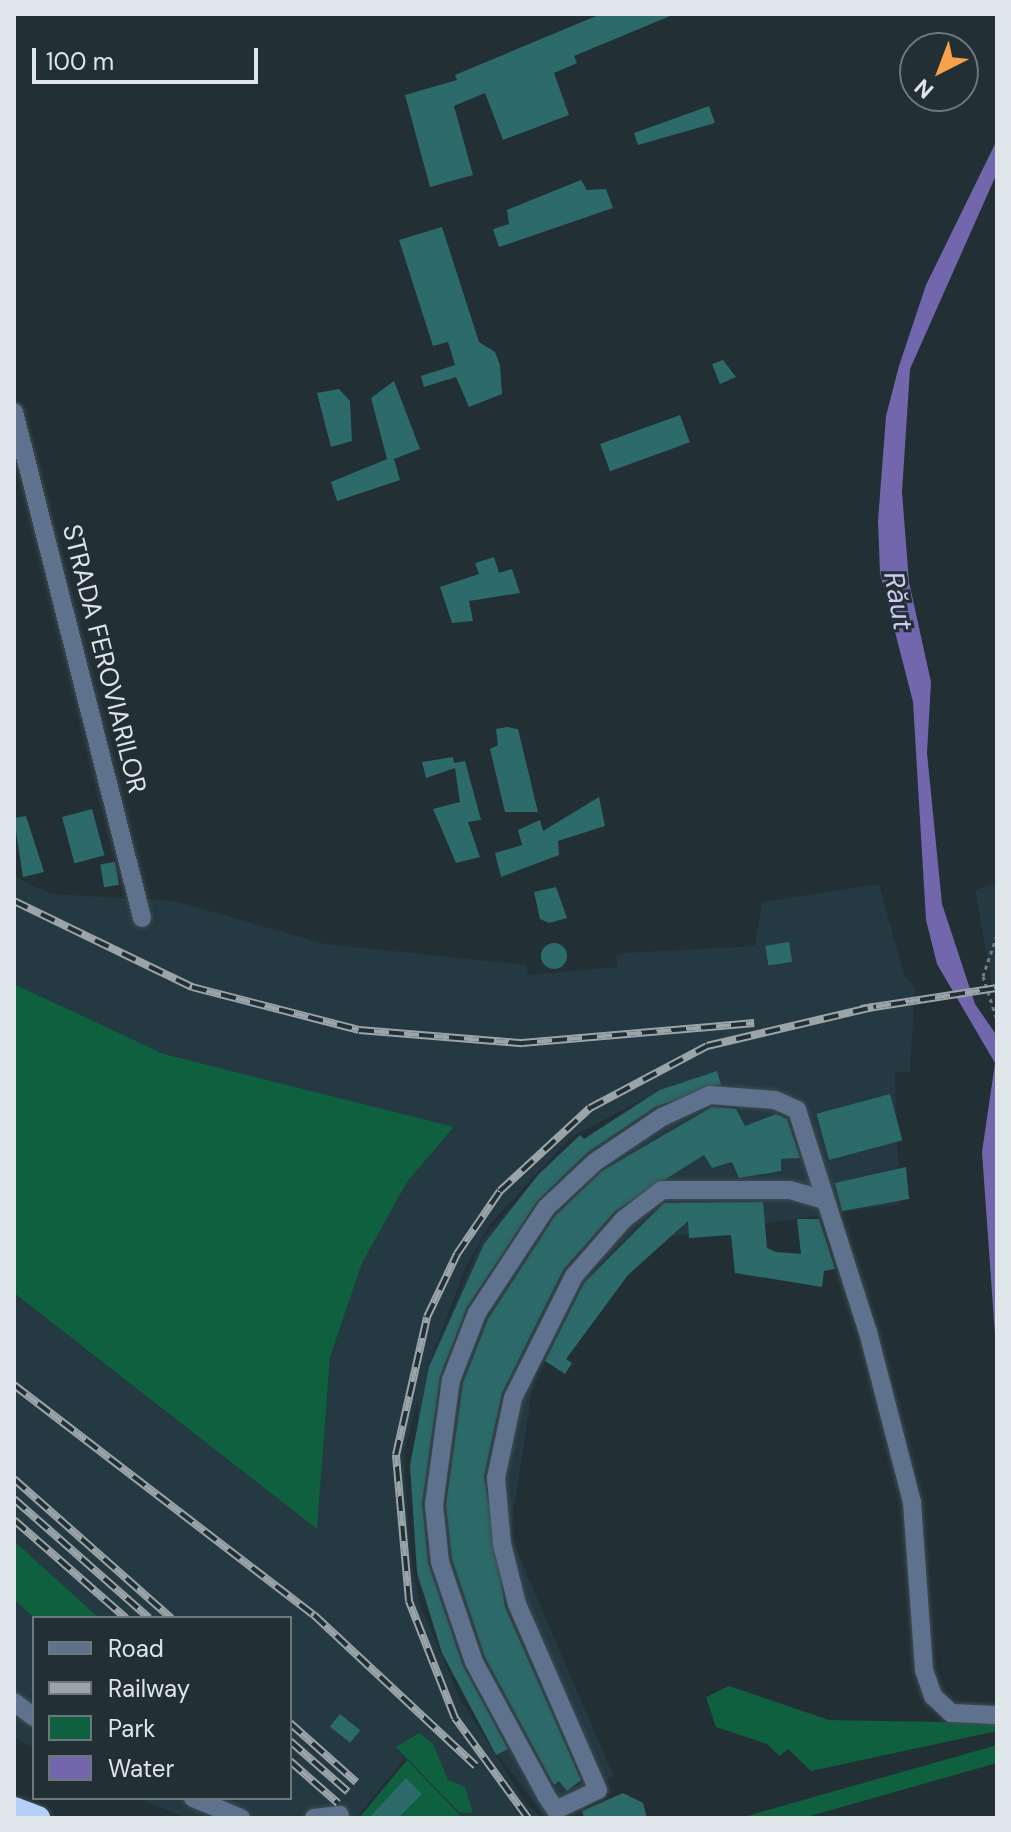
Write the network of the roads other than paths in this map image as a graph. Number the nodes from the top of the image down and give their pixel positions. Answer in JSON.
{"nodes":[{"id":1,"x":14,"y":412,"type":"edge"},
{"id":2,"x":142,"y":918,"type":"dead end"},
{"id":3,"x":825,"y":1200,"type":"junction"},
{"id":4,"x":14,"y":1702,"type":"edge"},
{"id":5,"x":997,"y":1715,"type":"edge"},
{"id":6,"x":32,"y":1716,"type":"edge"},
{"id":7,"x":198,"y":1800,"type":"edge"},
{"id":8,"x":14,"y":1809,"type":"edge"},
{"id":9,"x":340,"y":1815,"type":"dead end"},
{"id":10,"x":38,"y":1818,"type":"edge"},
{"id":11,"x":241,"y":1818,"type":"edge"},
{"id":12,"x":314,"y":1818,"type":"edge"}],
"edges":[{"from":1,"to":2,"type":"street","name":"STRADA FEROVIARILOR"},
{"from":3,"to":3,"type":"street"},
{"from":3,"to":5,"type":"street"},
{"from":4,"to":6,"type":"street"},
{"from":7,"to":11,"type":"street"},
{"from":8,"to":10,"type":"highway"},
{"from":9,"to":12,"type":"street"}]}
